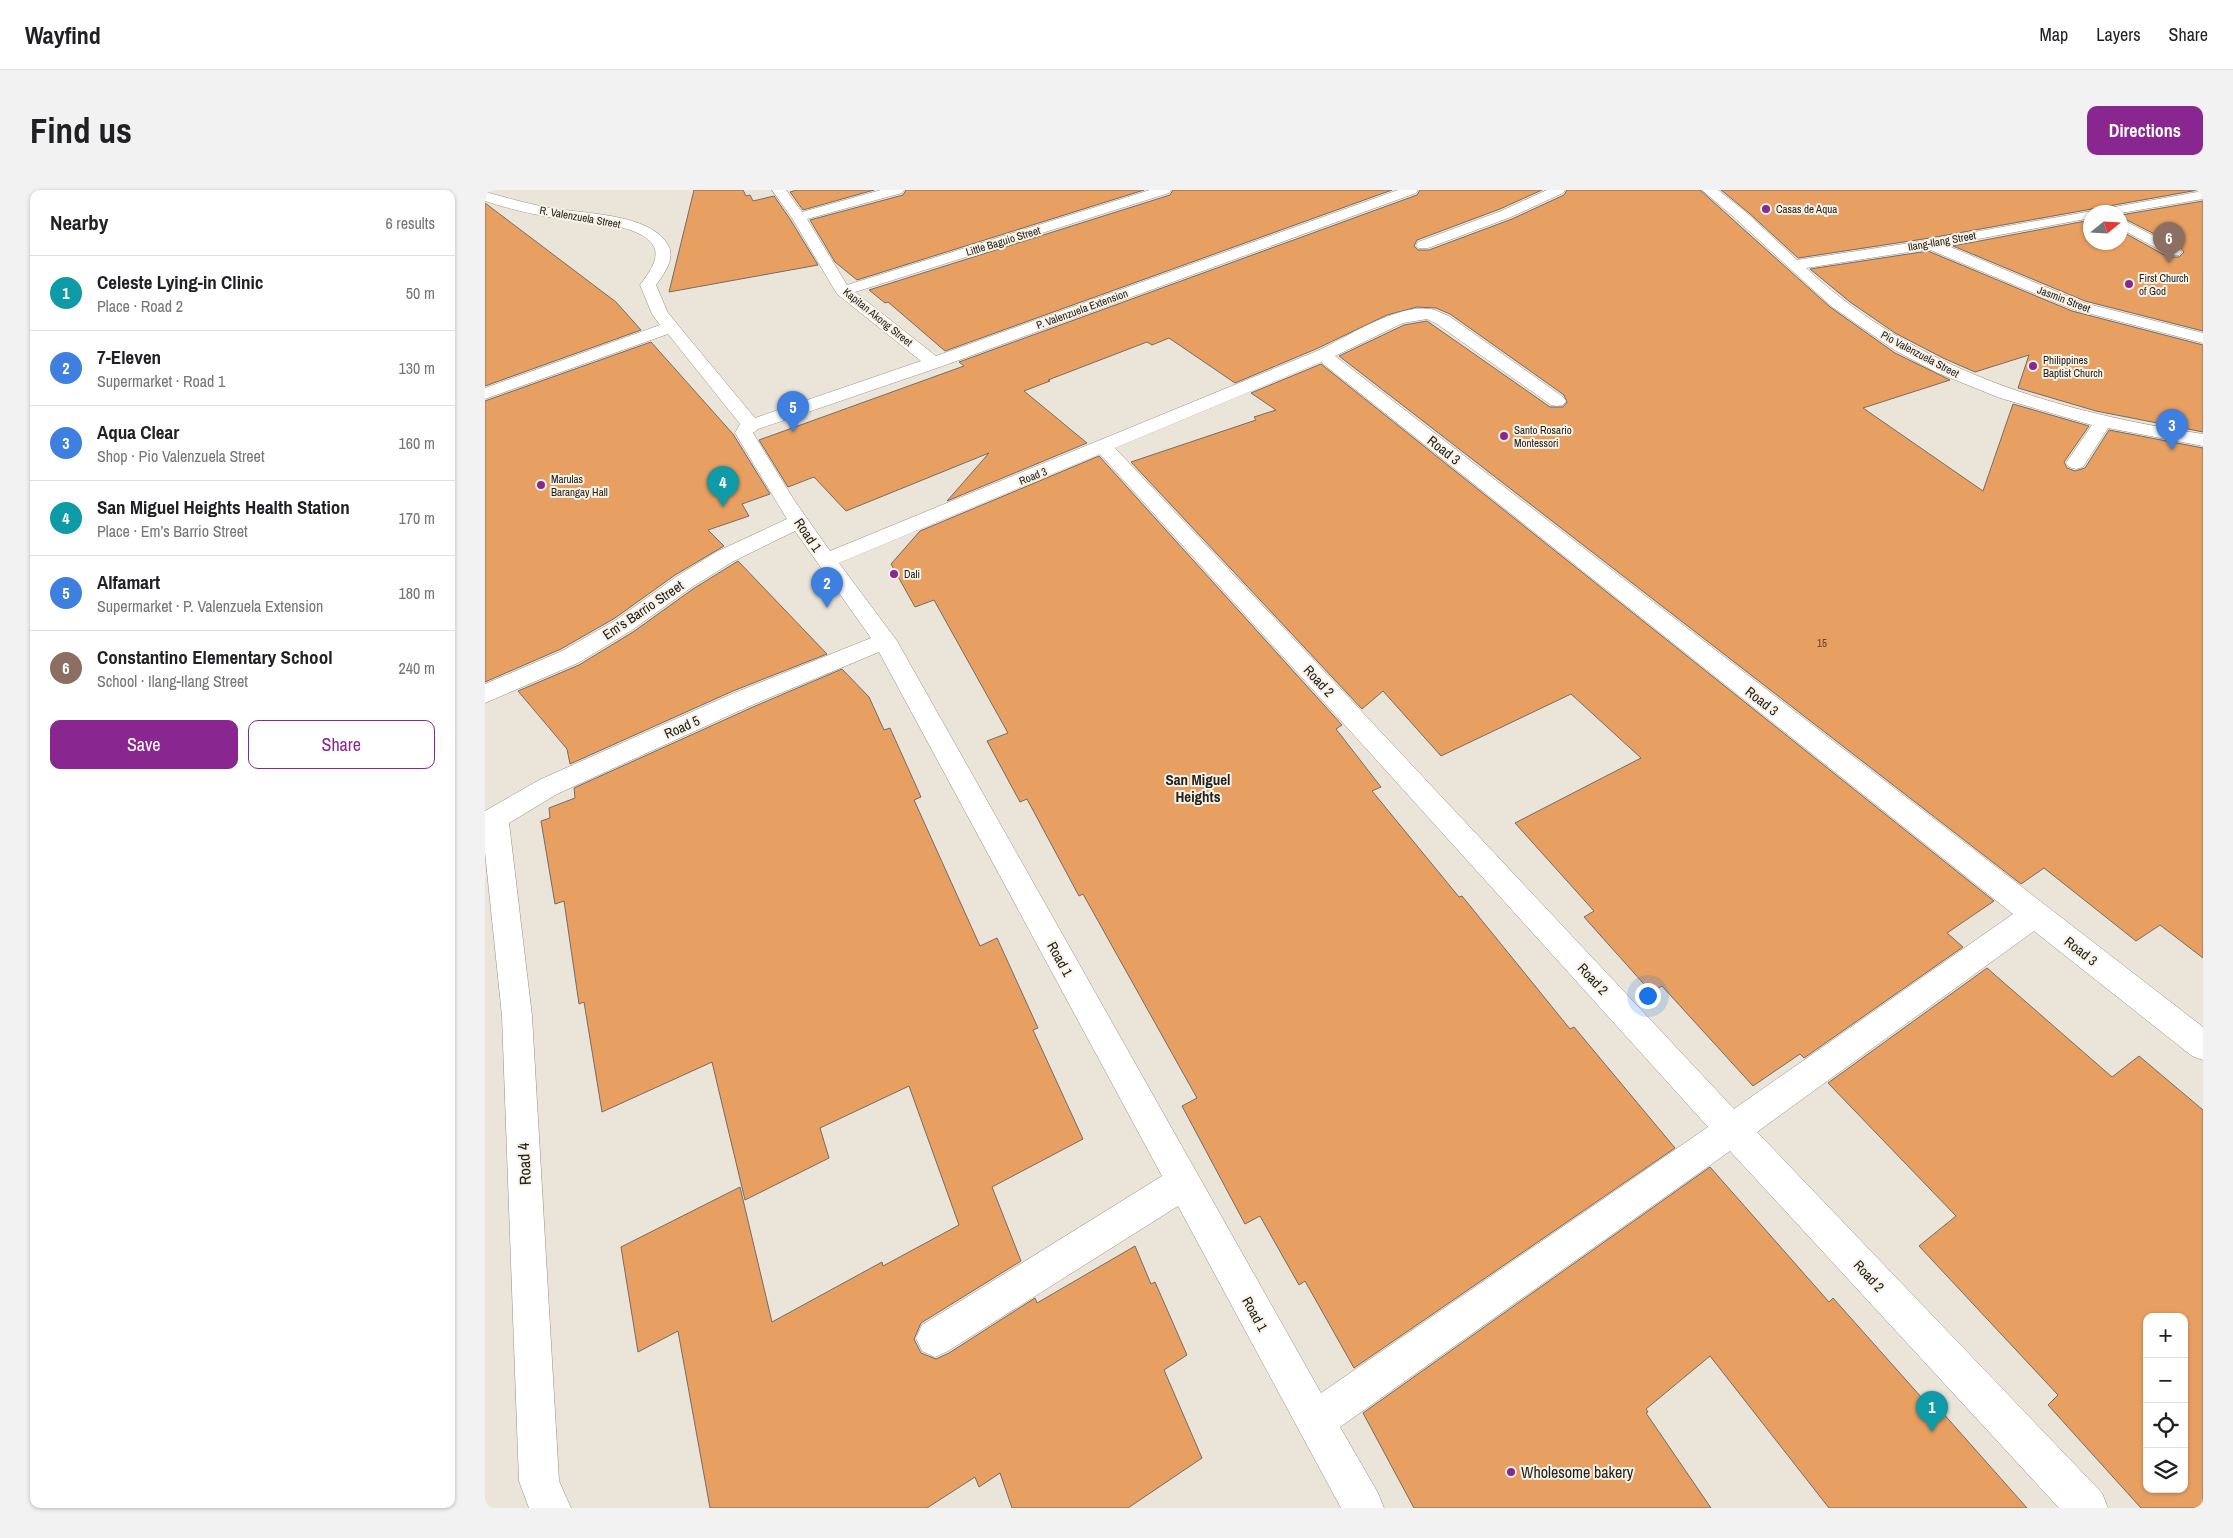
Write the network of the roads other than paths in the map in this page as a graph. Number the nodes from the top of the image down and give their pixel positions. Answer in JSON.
{"nodes":[{"id":1,"x":779,"y":190,"type":"edge"},
{"id":2,"x":897,"y":190,"type":"edge"},
{"id":3,"x":1164,"y":190,"type":"edge"},
{"id":4,"x":1411,"y":190,"type":"edge"},
{"id":5,"x":1558,"y":190,"type":"edge"},
{"id":6,"x":1718,"y":192,"type":"edge"},
{"id":7,"x":2203,"y":195,"type":"edge"},
{"id":8,"x":485,"y":196,"type":"edge"},
{"id":9,"x":2128,"y":208,"type":"edge"},
{"id":10,"x":2083,"y":216,"type":"edge"},
{"id":11,"x":799,"y":217,"type":"junction"},
{"id":12,"x":2128,"y":227,"type":"edge"},
{"id":13,"x":1931,"y":244,"type":"junction"},
{"id":14,"x":1423,"y":245,"type":"dead end"},
{"id":15,"x":2174,"y":252,"type":"dead end"},
{"id":16,"x":1793,"y":265,"type":"junction"},
{"id":17,"x":843,"y":291,"type":"junction"},
{"id":18,"x":671,"y":327,"type":"junction"},
{"id":19,"x":2203,"y":338,"type":"edge"},
{"id":20,"x":1323,"y":354,"type":"junction"},
{"id":21,"x":935,"y":362,"type":"junction"},
{"id":22,"x":485,"y":394,"type":"edge"},
{"id":23,"x":1557,"y":401,"type":"dead end"},
{"id":24,"x":2104,"y":421,"type":"junction"},
{"id":25,"x":751,"y":425,"type":"junction"},
{"id":26,"x":2203,"y":440,"type":"edge"},
{"id":27,"x":1104,"y":447,"type":"junction"},
{"id":28,"x":2076,"y":463,"type":"dead end"},
{"id":29,"x":799,"y":521,"type":"junction"},
{"id":30,"x":826,"y":561,"type":"junction"},
{"id":31,"x":885,"y":641,"type":"junction"},
{"id":32,"x":485,"y":694,"type":"edge"},
{"id":33,"x":490,"y":821,"type":"edge"},
{"id":34,"x":2034,"y":915,"type":"junction"},
{"id":35,"x":2203,"y":1046,"type":"edge"},
{"id":36,"x":1732,"y":1130,"type":"junction"},
{"id":37,"x":1183,"y":1183,"type":"junction"},
{"id":38,"x":935,"y":1338,"type":"dead end"},
{"id":39,"x":1314,"y":1421,"type":"junction"},
{"id":40,"x":550,"y":1508,"type":"edge"},
{"id":41,"x":1363,"y":1508,"type":"edge"},
{"id":42,"x":2087,"y":1508,"type":"edge"}],
"edges":[{"from":1,"to":11,"type":"street","name":"Kapitan Akong Street"},
{"from":2,"to":11,"type":"street"},
{"from":3,"to":17,"type":"street","name":"Little Baguio Street"},
{"from":4,"to":21,"type":"street","name":"P. Valenzuela Extension"},
{"from":5,"to":14,"type":"street"},
{"from":6,"to":16,"type":"street","name":"Pio Valenzuela Street"},
{"from":7,"to":9,"type":"street"},
{"from":8,"to":18,"type":"street","name":"R. Valenzuela Street"},
{"from":10,"to":13,"type":"street","name":"Ilang-Ilang Street"},
{"from":11,"to":17,"type":"street","name":"Kapitan Akong Street"},
{"from":12,"to":15,"type":"street"},
{"from":13,"to":16,"type":"street","name":"Ilang-Ilang Street"},
{"from":13,"to":19,"type":"street","name":"Jasmin Street"},
{"from":16,"to":24,"type":"street","name":"Pio Valenzuela Street"},
{"from":17,"to":21,"type":"street","name":"Kapitan Akong Street"},
{"from":18,"to":22,"type":"street"},
{"from":18,"to":25,"type":"street","name":"R. Valenzuela Street"},
{"from":20,"to":23,"type":"street","name":"Road 3"},
{"from":20,"to":27,"type":"street","name":"Road 3"},
{"from":20,"to":34,"type":"street","name":"Road 3"},
{"from":21,"to":25,"type":"street","name":"P. Valenzuela Extension"},
{"from":24,"to":26,"type":"street","name":"Pio Valenzuela Street"},
{"from":24,"to":28,"type":"street"},
{"from":25,"to":29,"type":"street","name":"Road 1"},
{"from":27,"to":30,"type":"street","name":"Road 3"},
{"from":27,"to":36,"type":"street","name":"Road 2"},
{"from":29,"to":30,"type":"street","name":"Road 1"},
{"from":29,"to":32,"type":"street","name":"Em’s Barrio Street"},
{"from":30,"to":31,"type":"street","name":"Road 1"},
{"from":31,"to":33,"type":"street","name":"Road 5"},
{"from":31,"to":37,"type":"street","name":"Road 1"},
{"from":33,"to":40,"type":"street","name":"Road 4"},
{"from":34,"to":35,"type":"street","name":"Road 3"},
{"from":34,"to":36,"type":"street"},
{"from":36,"to":39,"type":"street"},
{"from":36,"to":42,"type":"street","name":"Road 2"},
{"from":37,"to":38,"type":"street"},
{"from":37,"to":39,"type":"street","name":"Road 1"},
{"from":39,"to":41,"type":"street","name":"Road 1"}]}
